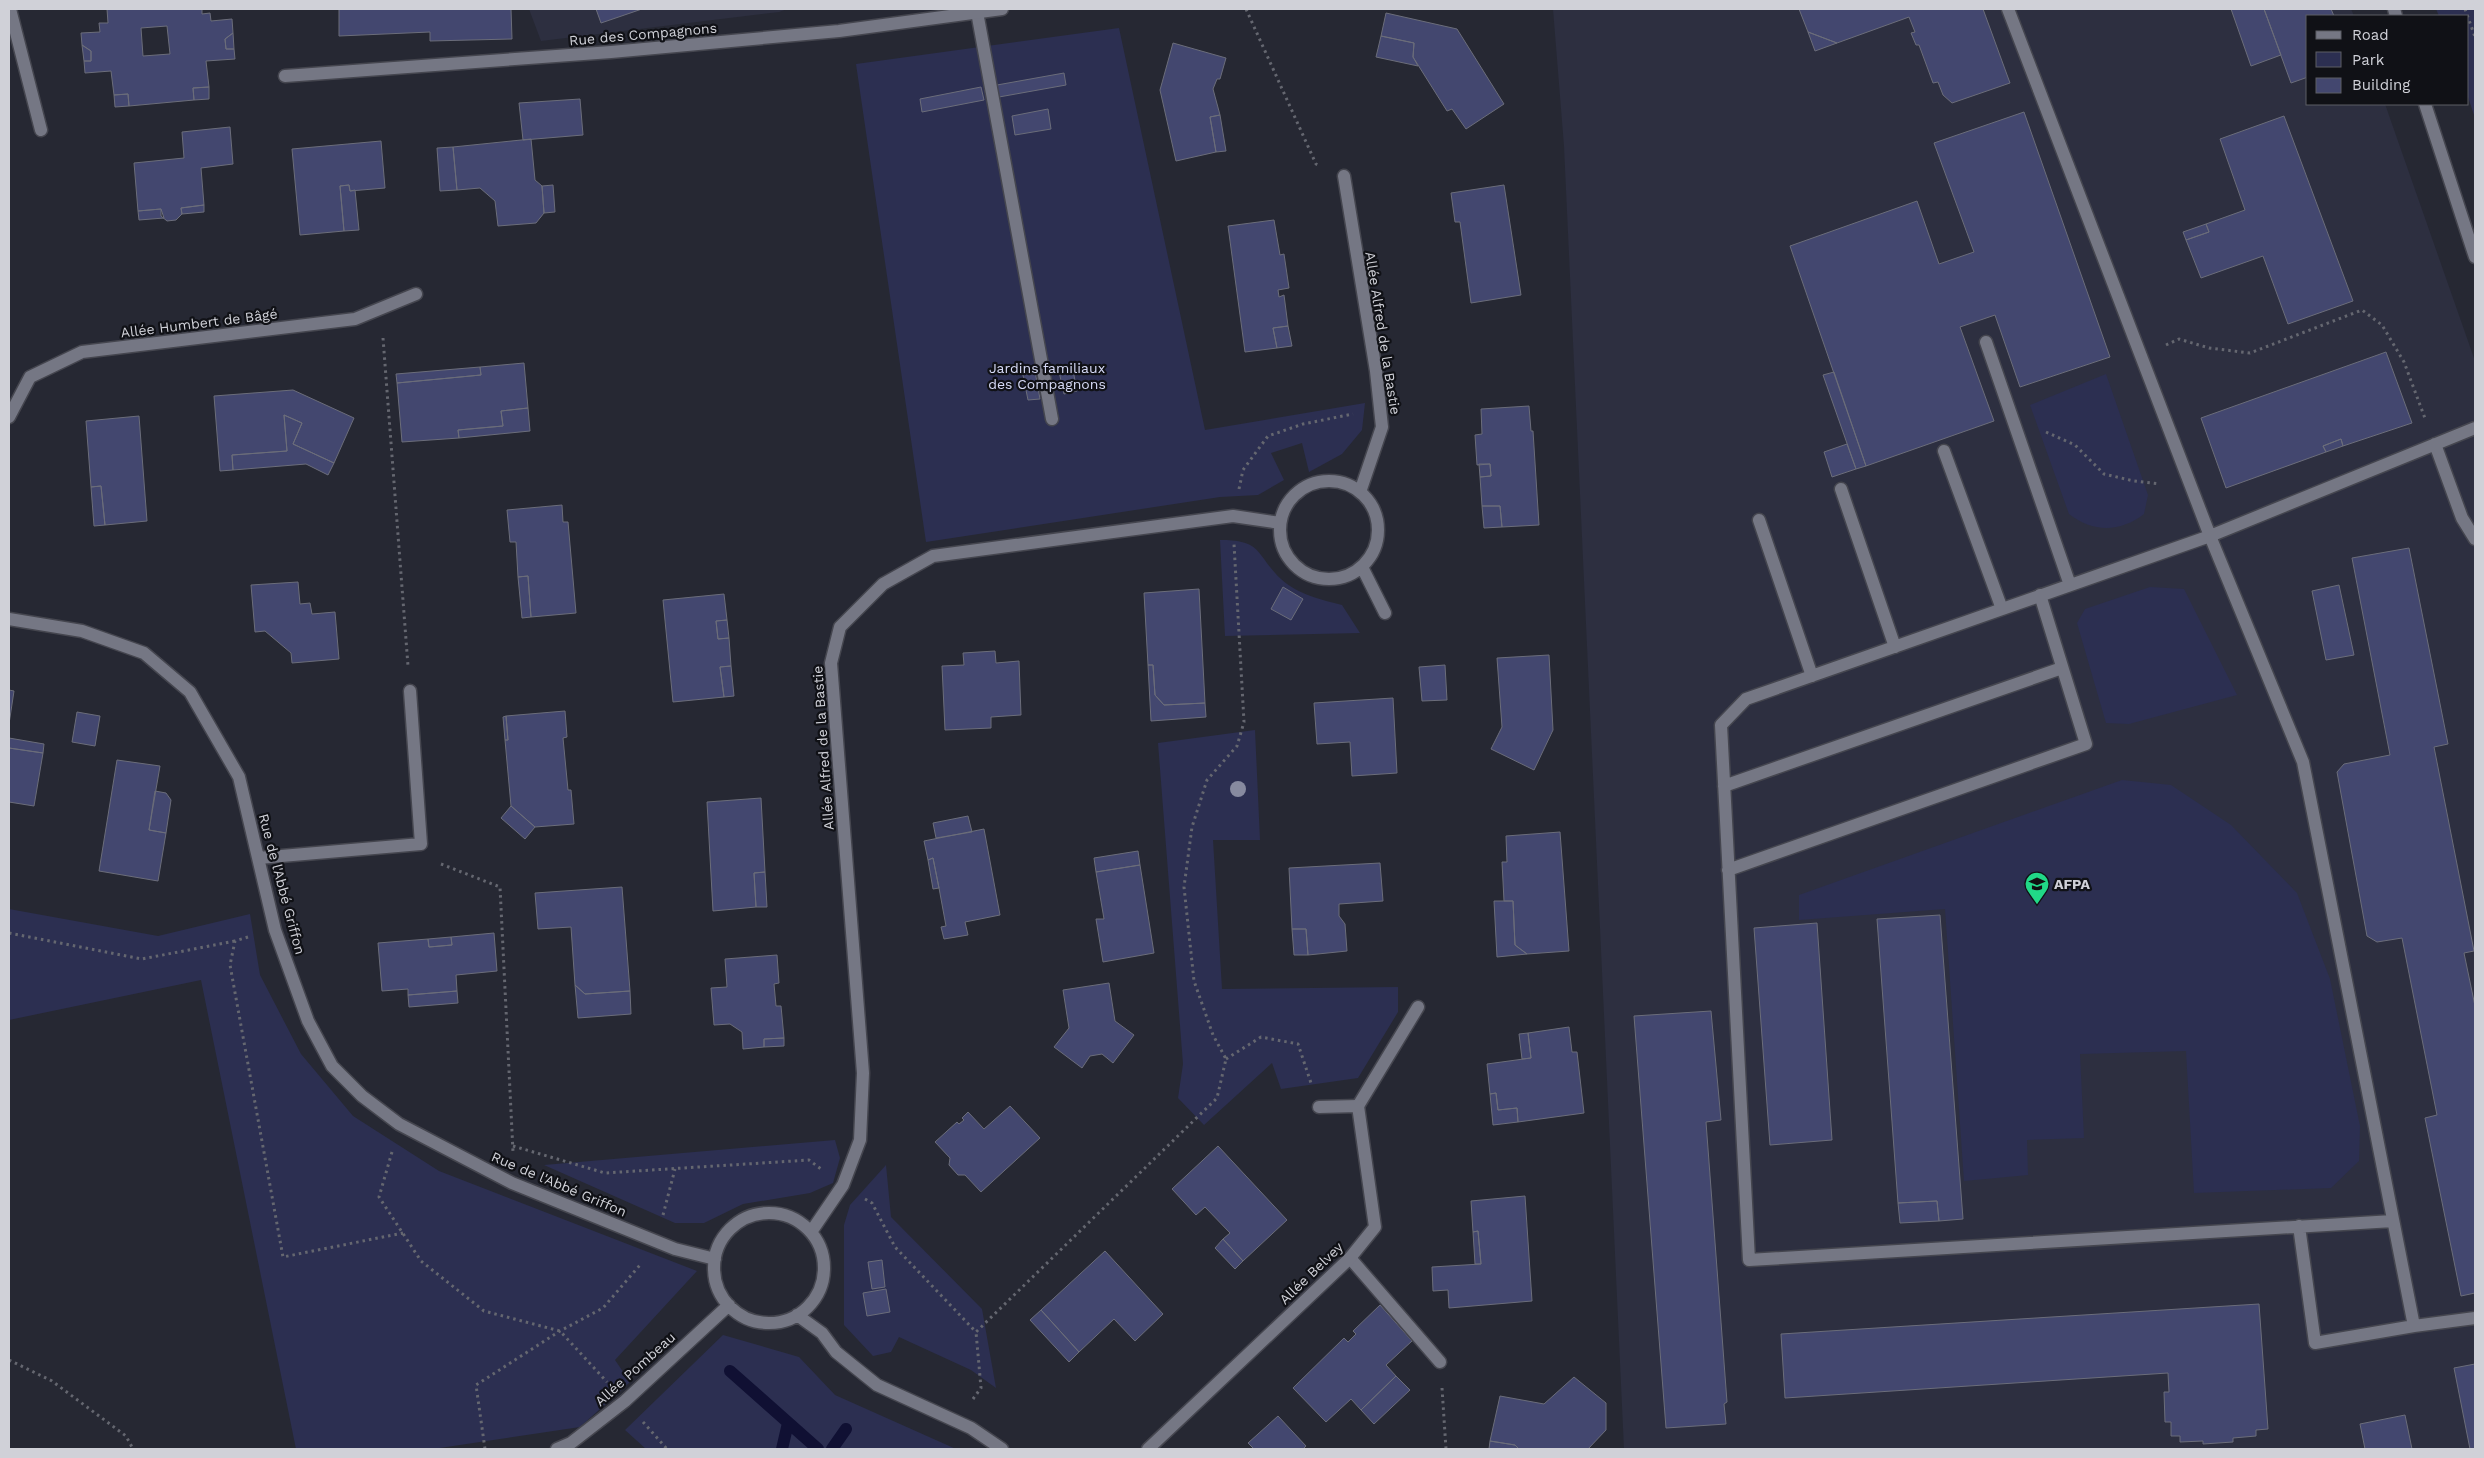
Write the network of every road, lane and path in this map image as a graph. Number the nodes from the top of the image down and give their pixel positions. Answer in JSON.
{"nodes":[{"id":1,"x":10,"y":9,"type":"edge"},
{"id":2,"x":1002,"y":9,"type":"edge"},
{"id":3,"x":1246,"y":9,"type":"edge"},
{"id":4,"x":2008,"y":9,"type":"edge"},
{"id":5,"x":977,"y":12,"type":"junction"},
{"id":6,"x":2469,"y":18,"type":"edge"},
{"id":7,"x":2475,"y":37,"type":"edge"},
{"id":8,"x":285,"y":76,"type":"dead end"},
{"id":9,"x":2425,"y":105,"type":"edge"},
{"id":10,"x":41,"y":130,"type":"dead end"},
{"id":11,"x":1344,"y":176,"type":"joint"},
{"id":12,"x":2475,"y":257,"type":"edge"},
{"id":13,"x":416,"y":294,"type":"dead end"},
{"id":14,"x":380,"y":310,"type":"junction"},
{"id":15,"x":1986,"y":342,"type":"dead end"},
{"id":16,"x":2140,"y":355,"type":"junction"},
{"id":17,"x":1380,"y":408,"type":"junction"},
{"id":18,"x":2012,"y":416,"type":"junction"},
{"id":19,"x":9,"y":417,"type":"edge"},
{"id":20,"x":1052,"y":419,"type":"dead end"},
{"id":21,"x":2475,"y":428,"type":"edge"},
{"id":22,"x":2435,"y":444,"type":"junction"},
{"id":23,"x":1944,"y":451,"type":"dead end"},
{"id":24,"x":2191,"y":487,"type":"junction"},
{"id":25,"x":1841,"y":489,"type":"dead end"},
{"id":26,"x":1360,"y":492,"type":"junction"},
{"id":27,"x":1233,"y":516,"type":"junction"},
{"id":28,"x":1759,"y":520,"type":"dead end"},
{"id":29,"x":1280,"y":523,"type":"junction"},
{"id":30,"x":2210,"y":536,"type":"junction"},
{"id":31,"x":2475,"y":539,"type":"edge"},
{"id":32,"x":1362,"y":567,"type":"junction"},
{"id":33,"x":2070,"y":586,"type":"junction"},
{"id":34,"x":2040,"y":596,"type":"junction"},
{"id":35,"x":2002,"y":609,"type":"junction"},
{"id":36,"x":1385,"y":613,"type":"dead end"},
{"id":37,"x":9,"y":619,"type":"edge"},
{"id":38,"x":1895,"y":647,"type":"junction"},
{"id":39,"x":2062,"y":668,"type":"junction"},
{"id":40,"x":1812,"y":676,"type":"junction"},
{"id":41,"x":410,"y":691,"type":"joint"},
{"id":42,"x":1724,"y":786,"type":"junction"},
{"id":43,"x":421,"y":844,"type":"junction"},
{"id":44,"x":258,"y":858,"type":"junction"},
{"id":45,"x":1728,"y":870,"type":"junction"},
{"id":46,"x":276,"y":930,"type":"junction"},
{"id":47,"x":9,"y":932,"type":"edge"},
{"id":48,"x":235,"y":941,"type":"junction"},
{"id":49,"x":1418,"y":1006,"type":"dead end"},
{"id":50,"x":1226,"y":1059,"type":"junction"},
{"id":51,"x":1358,"y":1106,"type":"junction"},
{"id":52,"x":1319,"y":1107,"type":"joint"},
{"id":53,"x":399,"y":1124,"type":"junction"},
{"id":54,"x":513,"y":1146,"type":"junction"},
{"id":55,"x":675,"y":1170,"type":"junction"},
{"id":56,"x":512,"y":1183,"type":"junction"},
{"id":57,"x":843,"y":1185,"type":"junction"},
{"id":58,"x":2393,"y":1221,"type":"junction"},
{"id":59,"x":2299,"y":1226,"type":"junction"},
{"id":60,"x":811,"y":1232,"type":"junction"},
{"id":61,"x":402,"y":1233,"type":"junction"},
{"id":62,"x":656,"y":1241,"type":"junction"},
{"id":63,"x":1350,"y":1258,"type":"junction"},
{"id":64,"x":715,"y":1259,"type":"junction"},
{"id":65,"x":729,"y":1305,"type":"junction"},
{"id":66,"x":797,"y":1315,"type":"junction"},
{"id":67,"x":2475,"y":1318,"type":"edge"},
{"id":68,"x":2414,"y":1326,"type":"junction"},
{"id":69,"x":560,"y":1331,"type":"junction"},
{"id":70,"x":976,"y":1332,"type":"junction"},
{"id":71,"x":9,"y":1360,"type":"edge"},
{"id":72,"x":1440,"y":1362,"type":"joint"},
{"id":73,"x":957,"y":1421,"type":"junction"},
{"id":74,"x":134,"y":1449,"type":"edge"},
{"id":75,"x":485,"y":1449,"type":"edge"},
{"id":76,"x":557,"y":1449,"type":"edge"},
{"id":77,"x":1002,"y":1449,"type":"edge"},
{"id":78,"x":1148,"y":1449,"type":"edge"},
{"id":79,"x":1446,"y":1449,"type":"edge"}],
"edges":[{"from":1,"to":10,"type":"street"},
{"from":2,"to":5,"type":"street","name":"Rue des Compagnons"},
{"from":3,"to":11,"type":"path"},
{"from":4,"to":16,"type":"street"},
{"from":5,"to":8,"type":"street","name":"Rue des Compagnons"},
{"from":5,"to":20,"type":"street"},
{"from":6,"to":7,"type":"path"},
{"from":9,"to":12,"type":"street"},
{"from":11,"to":17,"type":"street","name":"Allée Alfred de la Bastie"},
{"from":13,"to":14,"type":"street","name":"Allée Humbert de Bâgé"},
{"from":14,"to":19,"type":"street","name":"Allée Humbert de Bâgé"},
{"from":14,"to":41,"type":"path"},
{"from":15,"to":18,"type":"street"},
{"from":16,"to":22,"type":"path"},
{"from":16,"to":24,"type":"street"},
{"from":17,"to":26,"type":"street","name":"Allée Alfred de la Bastie"},
{"from":17,"to":27,"type":"path"},
{"from":18,"to":24,"type":"path"},
{"from":18,"to":33,"type":"street"},
{"from":21,"to":22,"type":"street"},
{"from":22,"to":30,"type":"street"},
{"from":22,"to":31,"type":"street"},
{"from":23,"to":35,"type":"street"},
{"from":24,"to":30,"type":"street"},
{"from":25,"to":38,"type":"street"},
{"from":26,"to":29,"type":"street"},
{"from":26,"to":32,"type":"street"},
{"from":27,"to":29,"type":"street","name":"Allée Alfred de la Bastie"},
{"from":27,"to":50,"type":"path"},
{"from":27,"to":57,"type":"street","name":"Allée Alfred de la Bastie"},
{"from":28,"to":40,"type":"street"},
{"from":29,"to":32,"type":"street"},
{"from":30,"to":33,"type":"street"},
{"from":30,"to":58,"type":"street"},
{"from":32,"to":36,"type":"street"},
{"from":33,"to":34,"type":"street"},
{"from":34,"to":35,"type":"street"},
{"from":34,"to":39,"type":"street"},
{"from":35,"to":38,"type":"street"},
{"from":37,"to":44,"type":"street","name":"Rue de l'Abbé Griffon"},
{"from":38,"to":40,"type":"street"},
{"from":39,"to":42,"type":"street"},
{"from":39,"to":45,"type":"street"},
{"from":40,"to":42,"type":"street"},
{"from":41,"to":43,"type":"street"},
{"from":42,"to":45,"type":"street"},
{"from":43,"to":44,"type":"street"},
{"from":43,"to":54,"type":"path"},
{"from":44,"to":46,"type":"street","name":"Rue de l'Abbé Griffon"},
{"from":45,"to":59,"type":"street"},
{"from":46,"to":48,"type":"path"},
{"from":46,"to":53,"type":"street","name":"Rue de l'Abbé Griffon"},
{"from":47,"to":48,"type":"path"},
{"from":48,"to":61,"type":"path"},
{"from":49,"to":51,"type":"street"},
{"from":50,"to":52,"type":"path"},
{"from":50,"to":70,"type":"path"},
{"from":51,"to":52,"type":"street"},
{"from":51,"to":63,"type":"street","name":"Allée Belvey"},
{"from":53,"to":56,"type":"street","name":"Rue de l'Abbé Griffon"},
{"from":53,"to":61,"type":"path"},
{"from":54,"to":55,"type":"path"},
{"from":54,"to":56,"type":"path"},
{"from":55,"to":57,"type":"path"},
{"from":55,"to":62,"type":"path"},
{"from":56,"to":62,"type":"street","name":"Rue de l'Abbé Griffon"},
{"from":57,"to":60,"type":"street","name":"Allée Alfred de la Bastie"},
{"from":57,"to":70,"type":"path"},
{"from":58,"to":59,"type":"street"},
{"from":58,"to":68,"type":"street"},
{"from":59,"to":68,"type":"street"},
{"from":60,"to":64,"type":"street"},
{"from":60,"to":66,"type":"street"},
{"from":61,"to":69,"type":"path"},
{"from":62,"to":64,"type":"street","name":"Rue de l'Abbé Griffon"},
{"from":62,"to":69,"type":"path"},
{"from":63,"to":72,"type":"street"},
{"from":63,"to":78,"type":"street","name":"Allée Belvey"},
{"from":64,"to":65,"type":"street"},
{"from":65,"to":66,"type":"street"},
{"from":65,"to":76,"type":"street","name":"Allée Pombeau"},
{"from":66,"to":73,"type":"street"},
{"from":67,"to":68,"type":"street"},
{"from":69,"to":75,"type":"path"},
{"from":70,"to":73,"type":"path"},
{"from":71,"to":74,"type":"path"},
{"from":72,"to":79,"type":"path"},
{"from":73,"to":77,"type":"street"}]}
